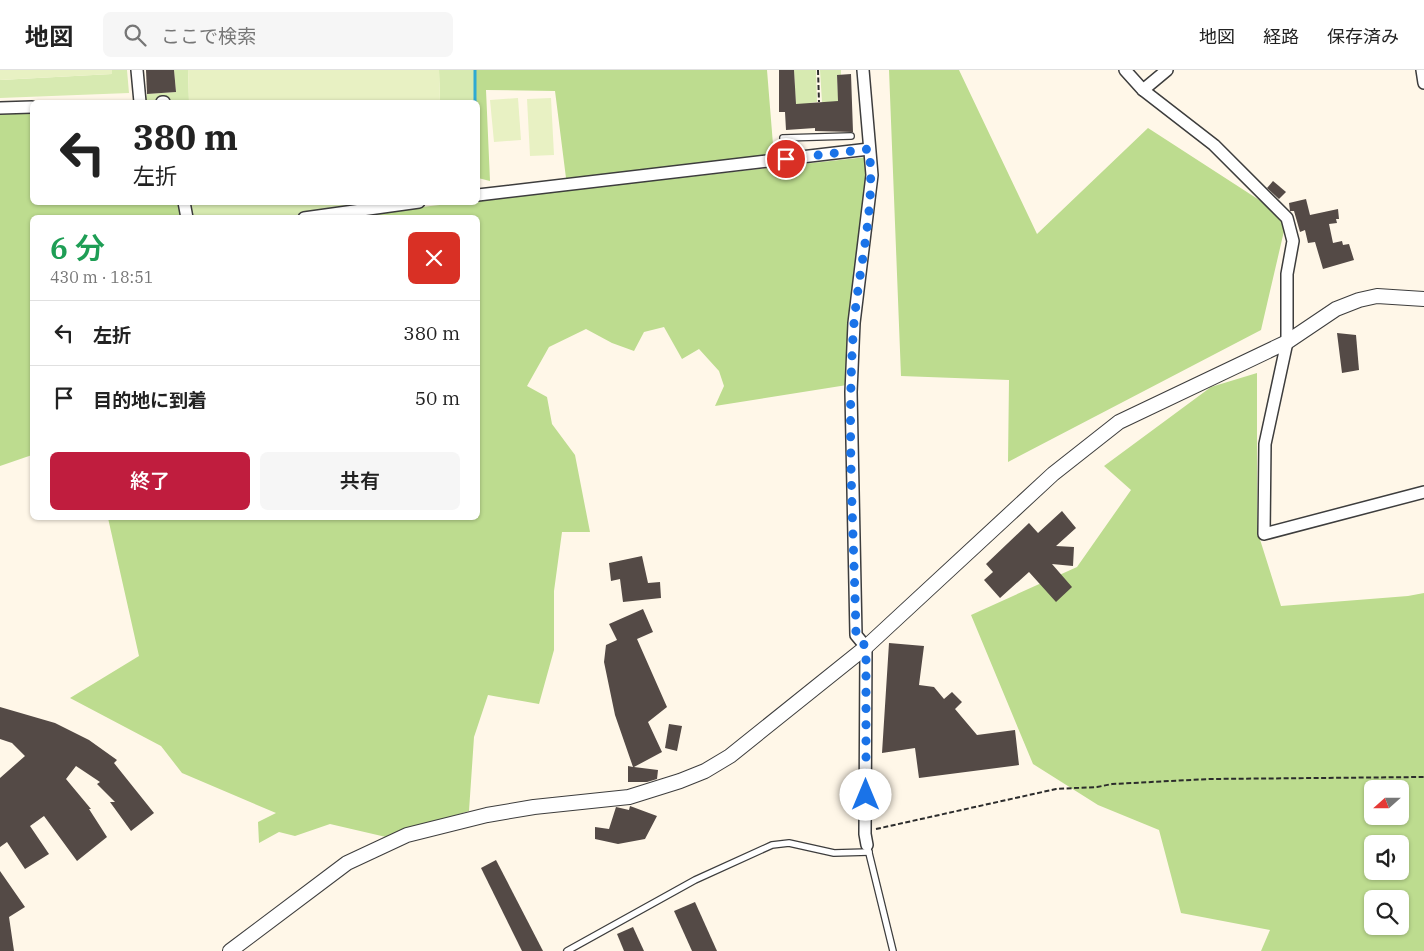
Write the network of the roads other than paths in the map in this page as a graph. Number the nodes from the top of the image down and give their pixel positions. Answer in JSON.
{"nodes":[{"id":1,"x":137,"y":70,"type":"edge"},
{"id":2,"x":864,"y":70,"type":"edge"},
{"id":3,"x":1125,"y":70,"type":"edge"},
{"id":4,"x":1166,"y":70,"type":"edge"},
{"id":5,"x":1422,"y":70,"type":"edge"},
{"id":6,"x":1424,"y":83,"type":"edge"},
{"id":7,"x":1143,"y":90,"type":"junction"},
{"id":8,"x":140,"y":100,"type":"edge"},
{"id":9,"x":30,"y":107,"type":"edge"},
{"id":10,"x":0,"y":108,"type":"edge"},
{"id":11,"x":851,"y":136,"type":"dead end"},
{"id":12,"x":869,"y":149,"type":"junction"},
{"id":13,"x":786,"y":159,"type":"junction"},
{"id":14,"x":480,"y":195,"type":"edge"},
{"id":15,"x":397,"y":205,"type":"edge"},
{"id":16,"x":326,"y":215,"type":"edge"},
{"id":17,"x":1424,"y":299,"type":"edge"},
{"id":18,"x":1287,"y":342,"type":"junction"},
{"id":19,"x":1424,"y":492,"type":"edge"},
{"id":20,"x":866,"y":647,"type":"junction"},
{"id":21,"x":868,"y":848,"type":"junction"},
{"id":22,"x":230,"y":951,"type":"edge"},
{"id":23,"x":566,"y":951,"type":"edge"},
{"id":24,"x":893,"y":951,"type":"edge"}],
"edges":[{"from":1,"to":8,"type":"street"},
{"from":2,"to":12,"type":"street"},
{"from":3,"to":7,"type":"street"},
{"from":4,"to":7,"type":"street"},
{"from":5,"to":6,"type":"street"},
{"from":7,"to":18,"type":"street"},
{"from":9,"to":10,"type":"street"},
{"from":11,"to":13,"type":"lane"},
{"from":12,"to":13,"type":"street"},
{"from":12,"to":20,"type":"street"},
{"from":13,"to":14,"type":"street"},
{"from":15,"to":16,"type":"street"},
{"from":17,"to":18,"type":"street"},
{"from":18,"to":19,"type":"street"},
{"from":18,"to":20,"type":"street"},
{"from":20,"to":21,"type":"street"},
{"from":20,"to":22,"type":"street"},
{"from":21,"to":23,"type":"lane"},
{"from":21,"to":24,"type":"lane"}]}
